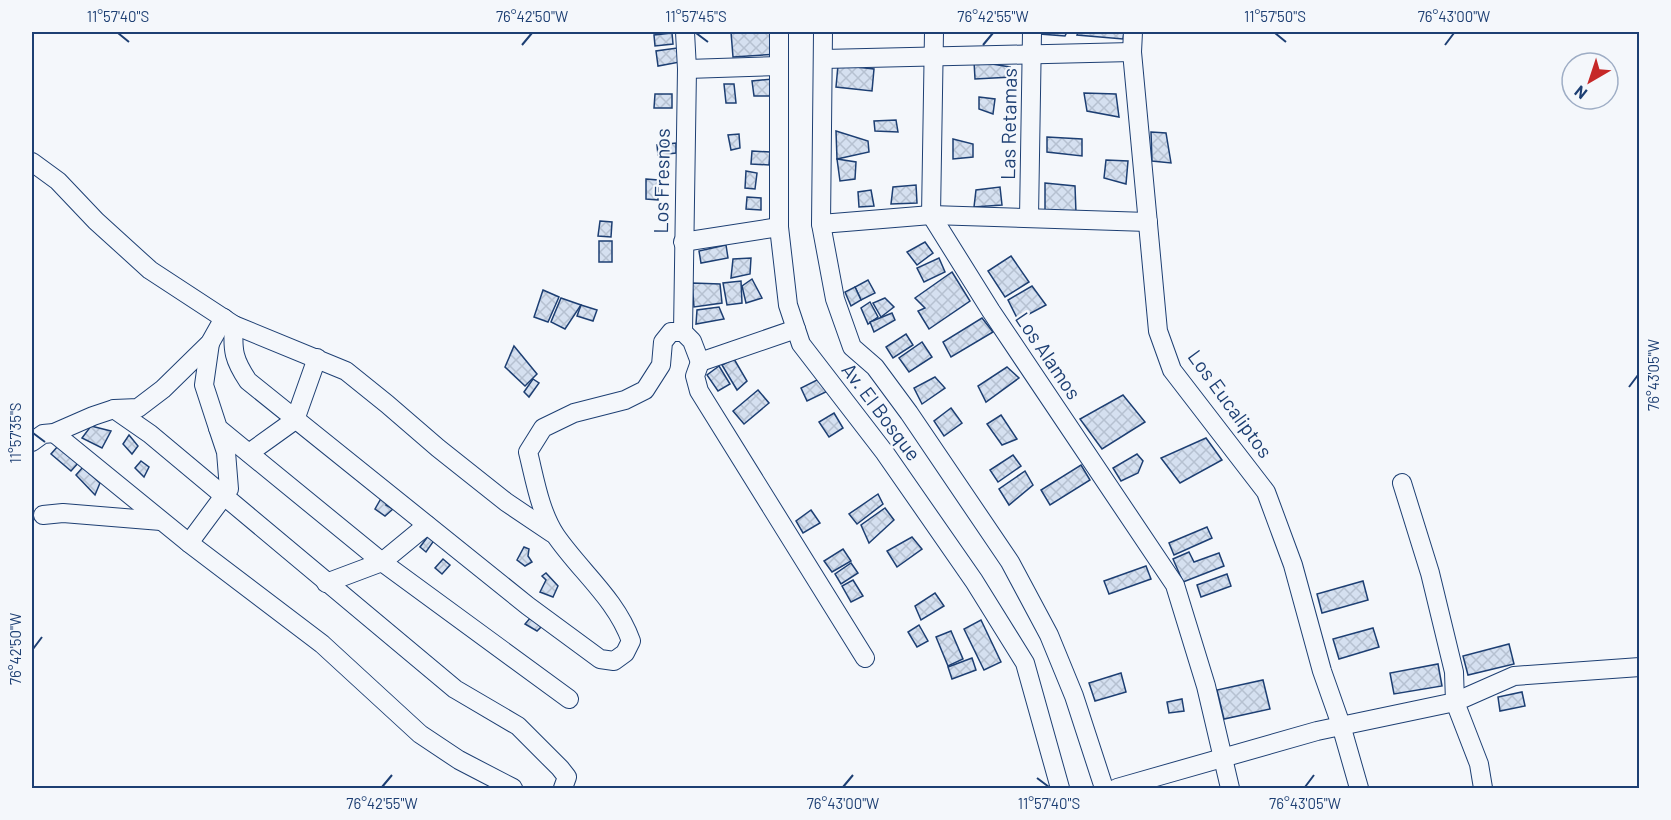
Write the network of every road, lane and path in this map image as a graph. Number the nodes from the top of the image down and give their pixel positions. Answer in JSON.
{"nodes":[{"id":1,"x":685,"y":32,"type":"edge"},
{"id":2,"x":780,"y":32,"type":"edge"},
{"id":3,"x":823,"y":32,"type":"edge"},
{"id":4,"x":934,"y":32,"type":"edge"},
{"id":5,"x":1032,"y":32,"type":"edge"},
{"id":6,"x":1133,"y":32,"type":"edge"},
{"id":7,"x":1132,"y":52,"type":"junction"},
{"id":8,"x":1033,"y":53,"type":"junction"},
{"id":9,"x":935,"y":57,"type":"junction"},
{"id":10,"x":823,"y":59,"type":"junction"},
{"id":11,"x":779,"y":66,"type":"junction"},
{"id":12,"x":687,"y":69,"type":"junction"},
{"id":13,"x":32,"y":162,"type":"edge"},
{"id":14,"x":931,"y":215,"type":"junction"},
{"id":15,"x":1029,"y":217,"type":"junction"},
{"id":16,"x":1148,"y":222,"type":"junction"},
{"id":17,"x":821,"y":224,"type":"junction"},
{"id":18,"x":779,"y":227,"type":"junction"},
{"id":19,"x":683,"y":242,"type":"junction"},
{"id":20,"x":229,"y":322,"type":"junction"},
{"id":21,"x":796,"y":329,"type":"junction"},
{"id":22,"x":683,"y":332,"type":"junction"},
{"id":23,"x":210,"y":344,"type":"junction"},
{"id":24,"x":317,"y":358,"type":"junction"},
{"id":25,"x":700,"y":362,"type":"junction"},
{"id":26,"x":114,"y":409,"type":"junction"},
{"id":27,"x":295,"y":420,"type":"junction"},
{"id":28,"x":218,"y":428,"type":"junction"},
{"id":29,"x":54,"y":433,"type":"junction"},
{"id":30,"x":32,"y":442,"type":"edge"},
{"id":31,"x":249,"y":453,"type":"junction"},
{"id":32,"x":1402,"y":483,"type":"dead end"},
{"id":33,"x":224,"y":498,"type":"junction"},
{"id":34,"x":43,"y":515,"type":"dead end"},
{"id":35,"x":161,"y":521,"type":"junction"},
{"id":36,"x":428,"y":525,"type":"junction"},
{"id":37,"x":556,"y":536,"type":"junction"},
{"id":38,"x":189,"y":543,"type":"junction"},
{"id":39,"x":382,"y":562,"type":"junction"},
{"id":40,"x":326,"y":583,"type":"junction"},
{"id":41,"x":865,"y":658,"type":"dead end"},
{"id":42,"x":1640,"y":667,"type":"edge"},
{"id":43,"x":569,"y":699,"type":"dead end"},
{"id":44,"x":1455,"y":702,"type":"junction"},
{"id":45,"x":1341,"y":725,"type":"junction"},
{"id":46,"x":1222,"y":759,"type":"junction"},
{"id":47,"x":513,"y":789,"type":"edge"},
{"id":48,"x":563,"y":789,"type":"edge"},
{"id":49,"x":1059,"y":789,"type":"edge"},
{"id":50,"x":1104,"y":789,"type":"edge"},
{"id":51,"x":1117,"y":789,"type":"edge"},
{"id":52,"x":1230,"y":789,"type":"edge"},
{"id":53,"x":1359,"y":789,"type":"edge"},
{"id":54,"x":1483,"y":789,"type":"edge"}],
"edges":[{"from":1,"to":12,"type":"street","name":"Los Fresnos"},
{"from":2,"to":11,"type":"street","name":"Av. El Bosque"},
{"from":3,"to":10,"type":"street","name":"Av. El Bosque"},
{"from":4,"to":9,"type":"street"},
{"from":5,"to":8,"type":"street","name":"Las Retamas"},
{"from":6,"to":7,"type":"street","name":"Los Eucaliptos"},
{"from":7,"to":8,"type":"street"},
{"from":7,"to":16,"type":"street","name":"Los Eucaliptos"},
{"from":8,"to":9,"type":"street"},
{"from":8,"to":15,"type":"street","name":"Las Retamas"},
{"from":9,"to":10,"type":"street"},
{"from":9,"to":14,"type":"street"},
{"from":10,"to":17,"type":"street","name":"Av. El Bosque"},
{"from":11,"to":12,"type":"street"},
{"from":11,"to":18,"type":"street","name":"Av. El Bosque"},
{"from":12,"to":19,"type":"street","name":"Los Fresnos"},
{"from":13,"to":20,"type":"street"},
{"from":14,"to":15,"type":"street"},
{"from":14,"to":17,"type":"street"},
{"from":14,"to":46,"type":"street","name":"Los Alamos"},
{"from":15,"to":16,"type":"street"},
{"from":16,"to":45,"type":"street","name":"Los Eucaliptos"},
{"from":17,"to":50,"type":"street","name":"Av. El Bosque"},
{"from":18,"to":19,"type":"street"},
{"from":18,"to":21,"type":"street","name":"Av. El Bosque"},
{"from":19,"to":22,"type":"street","name":"Los Fresnos"},
{"from":20,"to":23,"type":"street"},
{"from":20,"to":24,"type":"street"},
{"from":20,"to":27,"type":"street"},
{"from":21,"to":25,"type":"street"},
{"from":21,"to":49,"type":"street","name":"Av. El Bosque"},
{"from":22,"to":25,"type":"street"},
{"from":22,"to":37,"type":"street"},
{"from":23,"to":26,"type":"street"},
{"from":23,"to":28,"type":"street"},
{"from":24,"to":27,"type":"street"},
{"from":24,"to":37,"type":"street"},
{"from":25,"to":41,"type":"street"},
{"from":26,"to":29,"type":"street"},
{"from":26,"to":33,"type":"street"},
{"from":27,"to":31,"type":"street"},
{"from":27,"to":36,"type":"street"},
{"from":28,"to":31,"type":"street"},
{"from":28,"to":33,"type":"street"},
{"from":29,"to":30,"type":"street"},
{"from":29,"to":35,"type":"street"},
{"from":31,"to":39,"type":"street"},
{"from":32,"to":44,"type":"street"},
{"from":33,"to":38,"type":"street"},
{"from":33,"to":40,"type":"street"},
{"from":34,"to":35,"type":"street"},
{"from":35,"to":38,"type":"street"},
{"from":36,"to":37,"type":"street"},
{"from":36,"to":39,"type":"street"},
{"from":38,"to":47,"type":"street"},
{"from":39,"to":40,"type":"street"},
{"from":39,"to":43,"type":"street"},
{"from":40,"to":48,"type":"street"},
{"from":42,"to":44,"type":"street"},
{"from":44,"to":45,"type":"street"},
{"from":44,"to":54,"type":"street"},
{"from":45,"to":46,"type":"street"},
{"from":45,"to":53,"type":"street","name":"Los Eucaliptos"},
{"from":46,"to":51,"type":"street"},
{"from":46,"to":52,"type":"street","name":"Los Alamos"}]}
